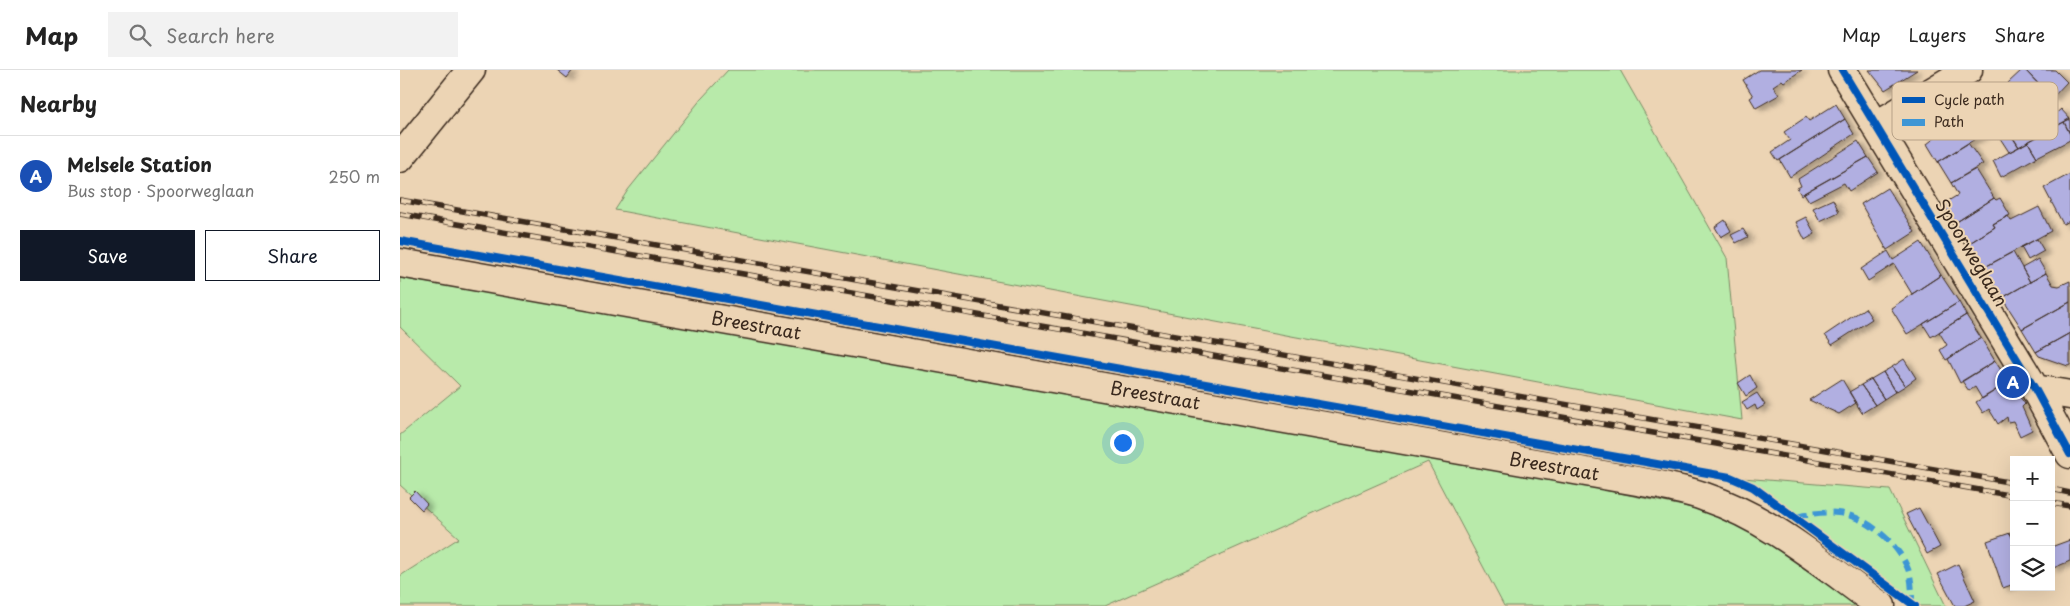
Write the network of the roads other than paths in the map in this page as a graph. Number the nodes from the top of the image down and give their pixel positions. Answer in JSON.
{"nodes":[{"id":1,"x":471,"y":70,"type":"edge"},
{"id":2,"x":1842,"y":70,"type":"edge"},
{"id":3,"x":1968,"y":70,"type":"edge"},
{"id":4,"x":1948,"y":82,"type":"edge"},
{"id":5,"x":1892,"y":117,"type":"edge"},
{"id":6,"x":1877,"y":126,"type":"junction"},
{"id":7,"x":400,"y":158,"type":"edge"},
{"id":8,"x":400,"y":263,"type":"edge"},
{"id":9,"x":2035,"y":389,"type":"junction"},
{"id":10,"x":2070,"y":395,"type":"edge"},
{"id":11,"x":2070,"y":454,"type":"edge"},
{"id":12,"x":1880,"y":606,"type":"edge"}],
"edges":[{"from":1,"to":7,"type":"street"},
{"from":2,"to":6,"type":"street","name":"Spoorweglaan"},
{"from":3,"to":4,"type":"street"},
{"from":5,"to":6,"type":"street"},
{"from":6,"to":9,"type":"street","name":"Spoorweglaan"},
{"from":8,"to":12,"type":"street","name":"Breestraat"},
{"from":9,"to":10,"type":"street"},
{"from":9,"to":11,"type":"street","name":"Spoorweglaan"}]}
